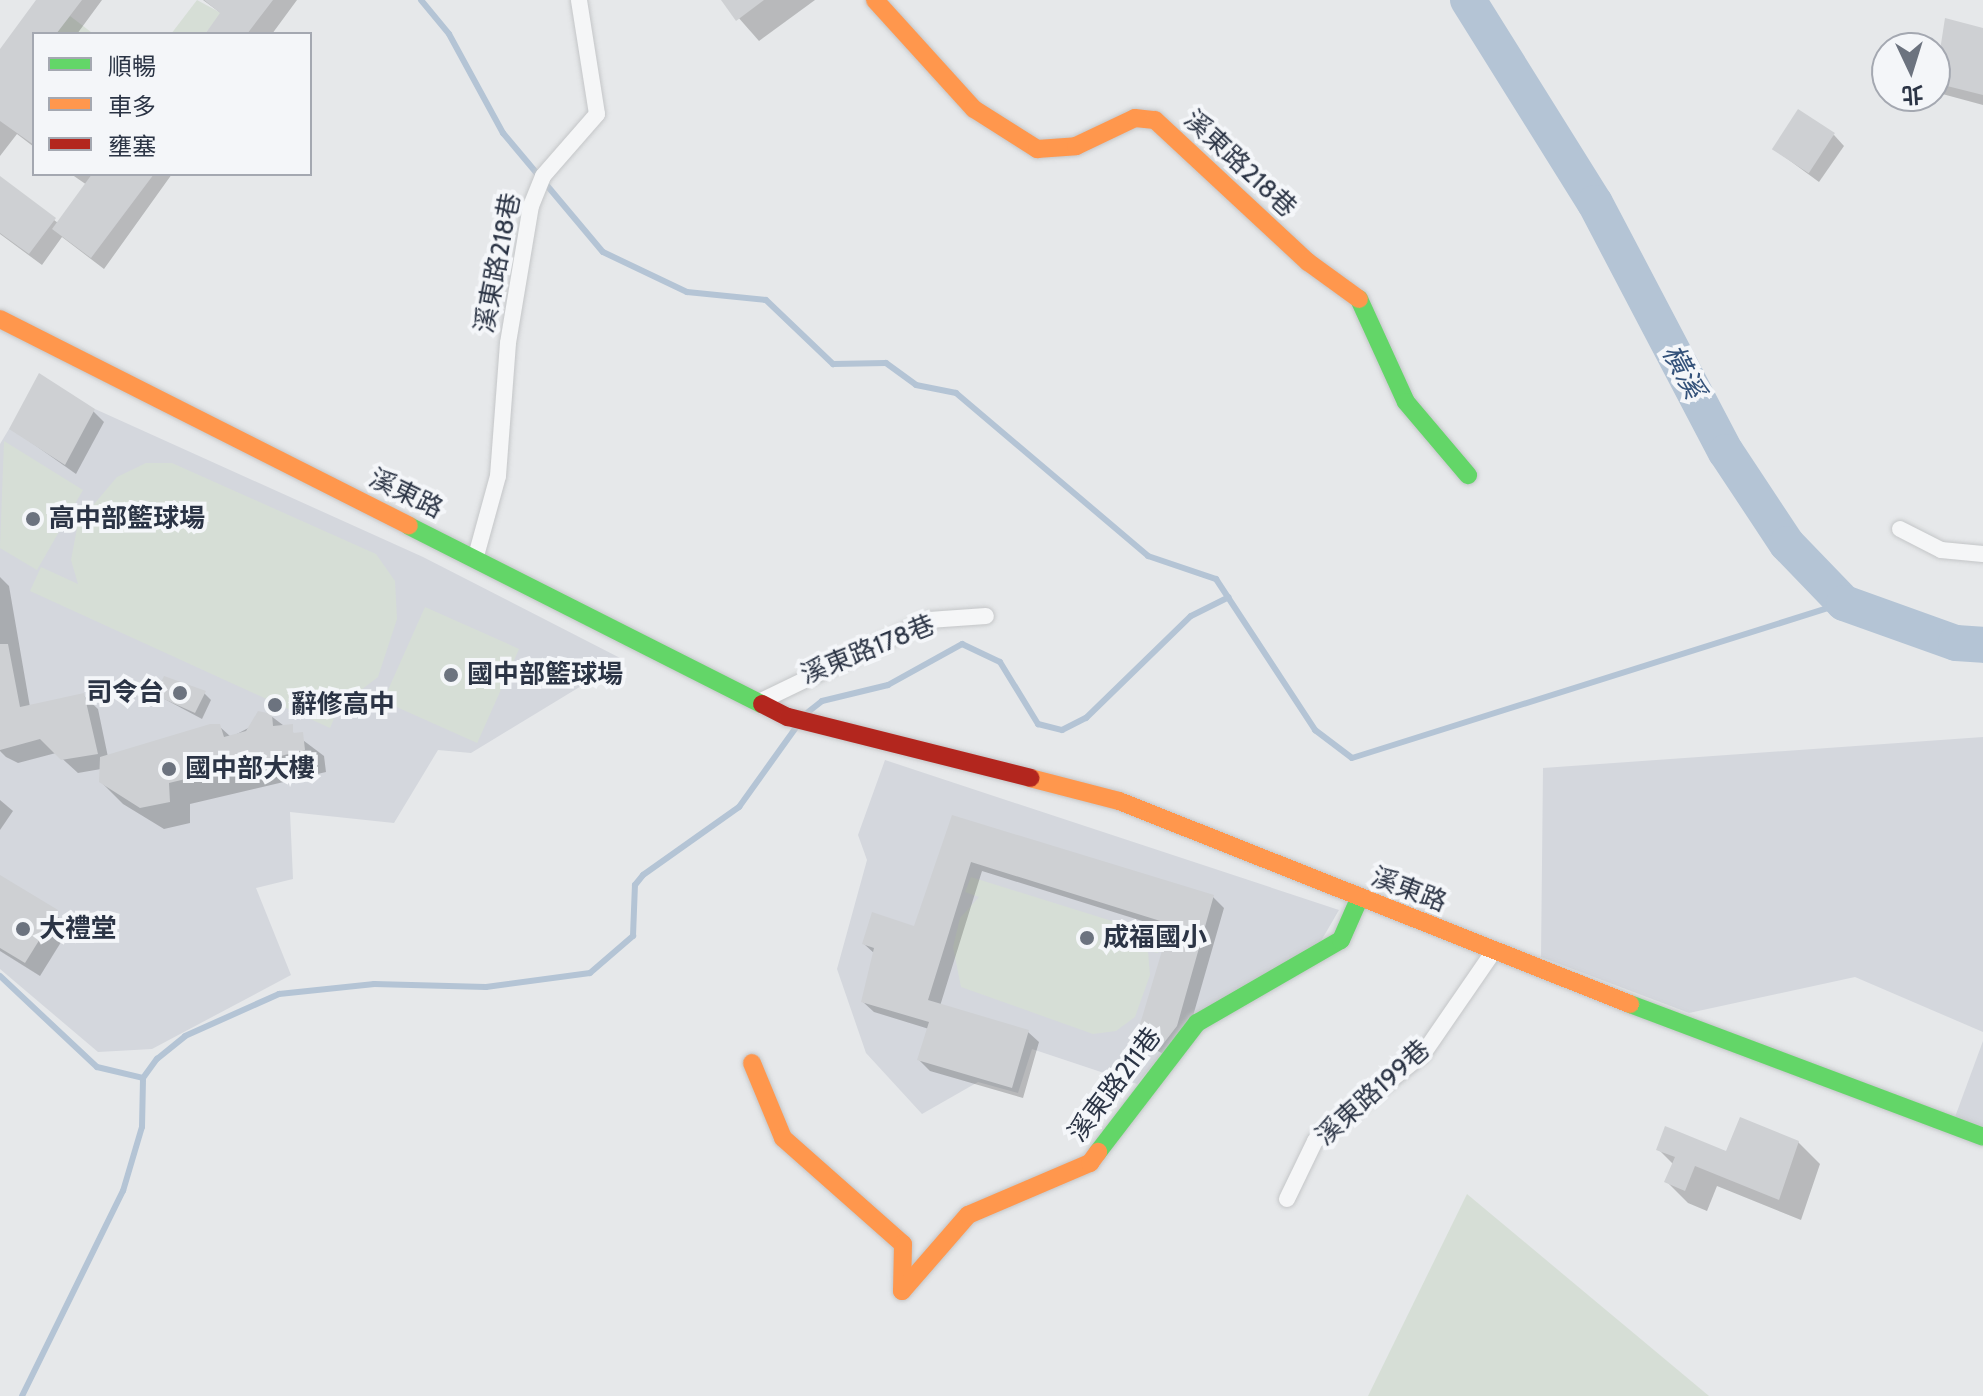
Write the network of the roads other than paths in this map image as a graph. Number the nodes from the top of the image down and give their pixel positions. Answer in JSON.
{"nodes":[{"id":1,"x":579,"y":0,"type":"edge"},
{"id":2,"x":875,"y":0,"type":"edge"},
{"id":3,"x":0,"y":319,"type":"edge"},
{"id":4,"x":1468,"y":475,"type":"dead end"},
{"id":5,"x":1900,"y":529,"type":"dead end"},
{"id":6,"x":1983,"y":554,"type":"edge"},
{"id":7,"x":476,"y":556,"type":"junction"},
{"id":8,"x":986,"y":616,"type":"dead end"},
{"id":9,"x":757,"y":703,"type":"junction"},
{"id":10,"x":1359,"y":899,"type":"junction"},
{"id":11,"x":1493,"y":952,"type":"junction"},
{"id":12,"x":752,"y":1063,"type":"dead end"},
{"id":13,"x":1983,"y":1137,"type":"edge"},
{"id":14,"x":1287,"y":1199,"type":"dead end"}],
"edges":[{"from":1,"to":7,"type":"street","name":"溪東路218巷"},
{"from":2,"to":4,"type":"main road","name":"溪東路218巷"},
{"from":3,"to":7,"type":"main road","name":"溪東路"},
{"from":5,"to":6,"type":"street"},
{"from":7,"to":9,"type":"main road","name":"溪東路"},
{"from":8,"to":9,"type":"street","name":"溪東路178巷"},
{"from":9,"to":10,"type":"main road","name":"溪東路"},
{"from":10,"to":11,"type":"main road","name":"溪東路"},
{"from":10,"to":12,"type":"main road","name":"溪東路211巷"},
{"from":11,"to":13,"type":"main road","name":"溪東路"},
{"from":11,"to":14,"type":"street","name":"溪東路199巷"}]}
